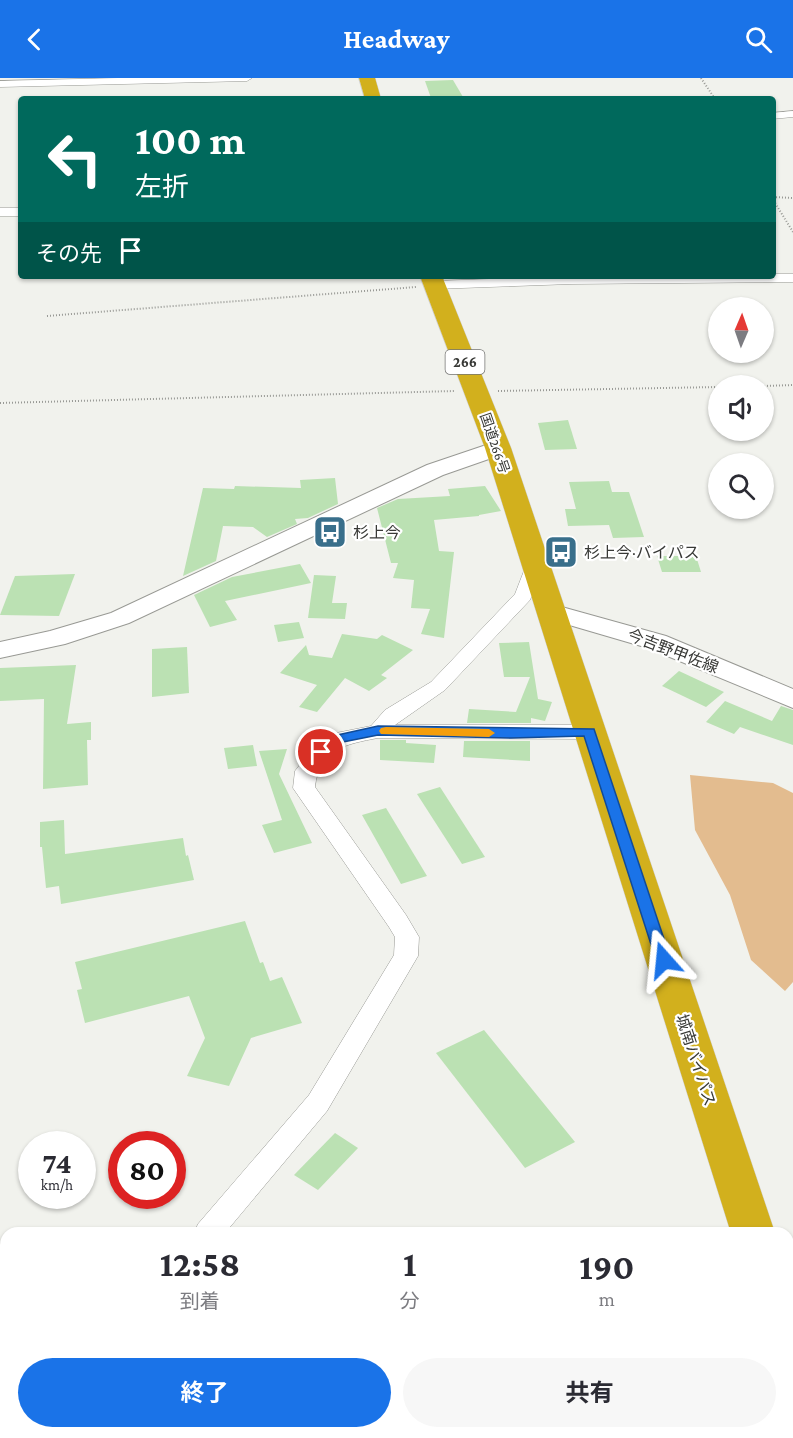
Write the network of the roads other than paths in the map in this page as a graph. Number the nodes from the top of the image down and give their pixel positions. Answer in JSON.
{"nodes":[{"id":1,"x":248,"y":78,"type":"edge"},
{"id":2,"x":367,"y":78,"type":"edge"},
{"id":3,"x":0,"y":84,"type":"edge"},
{"id":4,"x":372,"y":96,"type":"edge"},
{"id":5,"x":793,"y":114,"type":"edge"},
{"id":6,"x":776,"y":116,"type":"edge"},
{"id":7,"x":0,"y":212,"type":"edge"},
{"id":8,"x":18,"y":212,"type":"edge"},
{"id":9,"x":776,"y":278,"type":"edge"},
{"id":10,"x":793,"y":278,"type":"edge"},
{"id":11,"x":682,"y":279,"type":"edge"},
{"id":12,"x":433,"y":280,"type":"edge"},
{"id":13,"x":498,"y":448,"type":"junction"},
{"id":14,"x":536,"y":563,"type":"junction"},
{"id":15,"x":551,"y":612,"type":"junction"},
{"id":16,"x":0,"y":650,"type":"edge"},
{"id":17,"x":793,"y":699,"type":"edge"},
{"id":18,"x":378,"y":731,"type":"junction"},
{"id":19,"x":589,"y":732,"type":"junction"},
{"id":20,"x":212,"y":1227,"type":"edge"},
{"id":21,"x":751,"y":1227,"type":"edge"}],
"edges":[{"from":1,"to":3,"type":"street"},
{"from":2,"to":4,"type":"highway"},
{"from":5,"to":6,"type":"street"},
{"from":7,"to":8,"type":"street"},
{"from":9,"to":10,"type":"street"},
{"from":11,"to":12,"type":"street"},
{"from":12,"to":13,"type":"highway","name":"国道266号","number":"266"},
{"from":13,"to":14,"type":"highway","name":"国道266号","number":"266"},
{"from":13,"to":16,"type":"street"},
{"from":14,"to":15,"type":"highway","name":"国道266号","number":"266"},
{"from":14,"to":18,"type":"street"},
{"from":15,"to":17,"type":"street","name":"今吉野甲佐線"},
{"from":15,"to":19,"type":"highway","name":"城南バイパス","number":"266"},
{"from":18,"to":19,"type":"street"},
{"from":18,"to":20,"type":"street"},
{"from":19,"to":21,"type":"highway","name":"城南バイパス","number":"266"}]}
